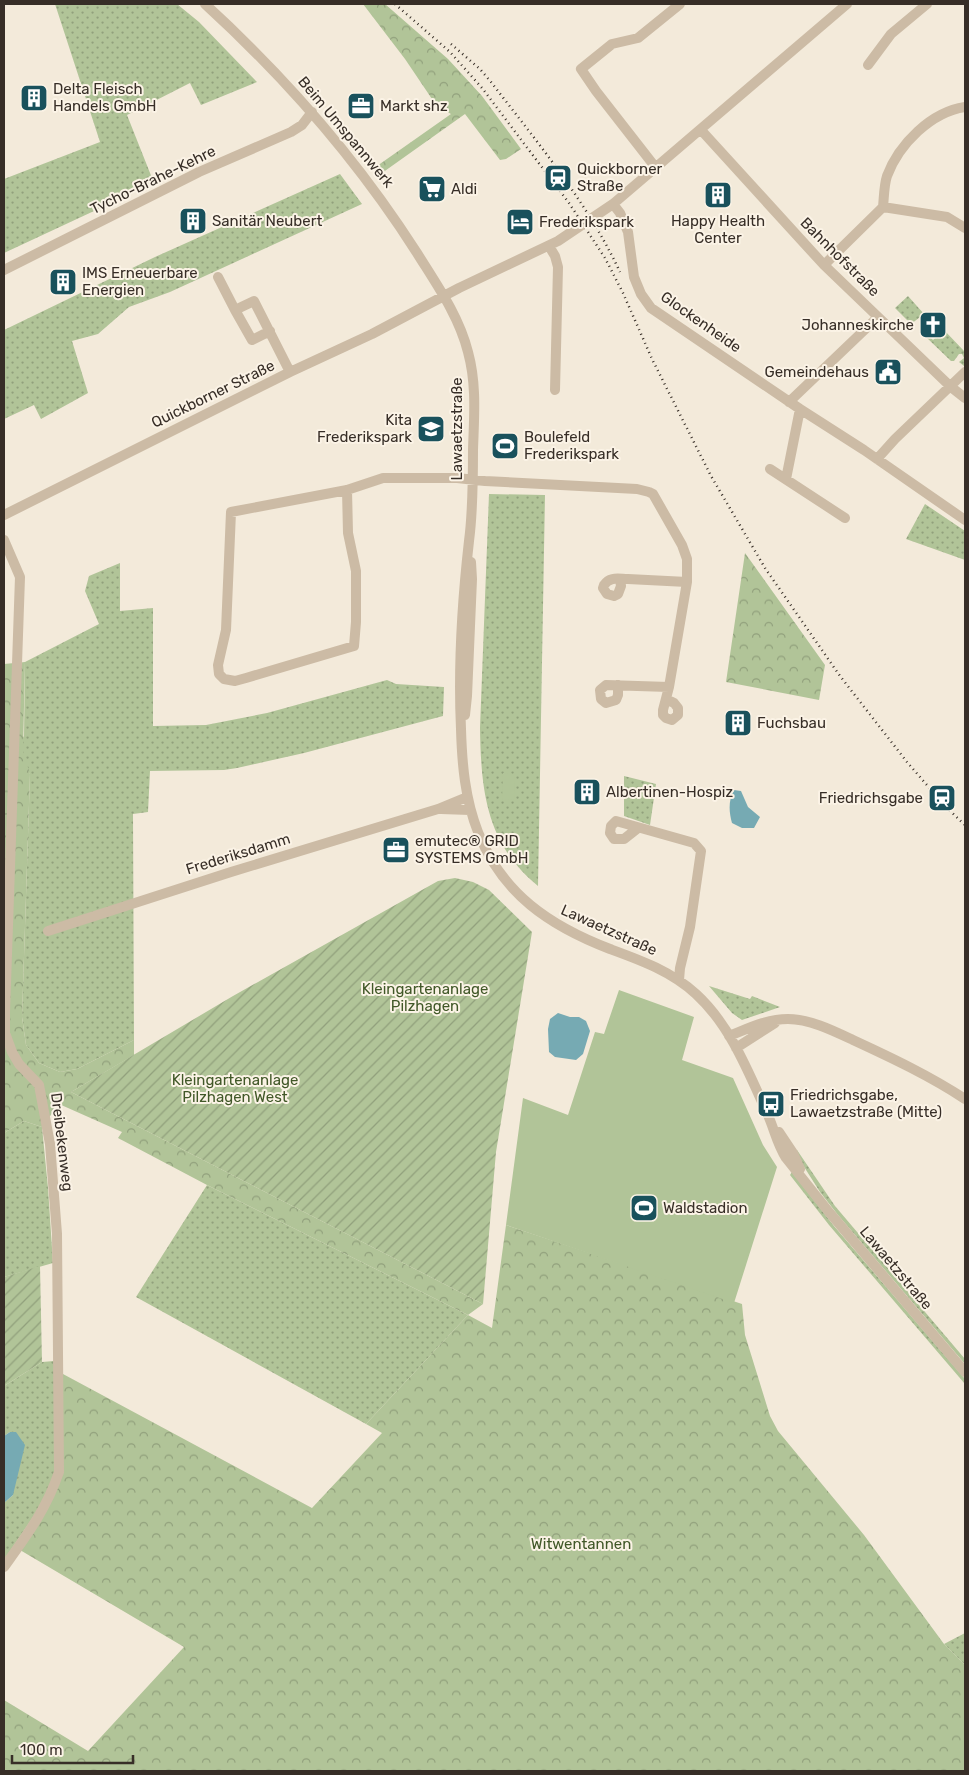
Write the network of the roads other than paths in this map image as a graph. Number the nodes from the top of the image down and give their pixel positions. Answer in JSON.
{"nodes":[{"id":1,"x":205,"y":4,"type":"edge"},
{"id":2,"x":680,"y":4,"type":"edge"},
{"id":3,"x":847,"y":4,"type":"edge"},
{"id":4,"x":927,"y":4,"type":"edge"},
{"id":5,"x":868,"y":65,"type":"dead end"},
{"id":6,"x":965,"y":106,"type":"edge"},
{"id":7,"x":312,"y":112,"type":"junction"},
{"id":8,"x":701,"y":130,"type":"junction"},
{"id":9,"x":656,"y":168,"type":"junction"},
{"id":10,"x":613,"y":204,"type":"junction"},
{"id":11,"x":882,"y":207,"type":"junction"},
{"id":12,"x":965,"y":228,"type":"edge"},
{"id":13,"x":549,"y":246,"type":"junction"},
{"id":14,"x":824,"y":265,"type":"junction"},
{"id":15,"x":4,"y":270,"type":"edge"},
{"id":16,"x":218,"y":277,"type":"dead end"},
{"id":17,"x":444,"y":296,"type":"junction"},
{"id":18,"x":235,"y":310,"type":"junction"},
{"id":19,"x":878,"y":317,"type":"junction"},
{"id":20,"x":270,"y":331,"type":"junction"},
{"id":21,"x":290,"y":372,"type":"junction"},
{"id":22,"x":965,"y":372,"type":"edge"},
{"id":23,"x":951,"y":387,"type":"junction"},
{"id":24,"x":555,"y":390,"type":"dead end"},
{"id":25,"x":965,"y":398,"type":"edge"},
{"id":26,"x":789,"y":402,"type":"junction"},
{"id":27,"x":800,"y":409,"type":"junction"},
{"id":28,"x":877,"y":459,"type":"junction"},
{"id":29,"x":770,"y":468,"type":"dead end"},
{"id":30,"x":786,"y":479,"type":"junction"},
{"id":31,"x":473,"y":481,"type":"junction"},
{"id":32,"x":346,"y":490,"type":"junction"},
{"id":33,"x":4,"y":515,"type":"edge"},
{"id":34,"x":845,"y":518,"type":"dead end"},
{"id":35,"x":965,"y":520,"type":"edge"},
{"id":36,"x":4,"y":540,"type":"edge"},
{"id":37,"x":620,"y":579,"type":"dead end"},
{"id":38,"x":686,"y":582,"type":"junction"},
{"id":39,"x":618,"y":685,"type":"dead end"},
{"id":40,"x":669,"y":687,"type":"junction"},
{"id":41,"x":666,"y":700,"type":"dead end"},
{"id":42,"x":467,"y":797,"type":"junction"},
{"id":43,"x":438,"y":809,"type":"junction"},
{"id":44,"x":470,"y":810,"type":"junction"},
{"id":45,"x":638,"y":828,"type":"dead end"},
{"id":46,"x":48,"y":931,"type":"dead end"},
{"id":47,"x":679,"y":980,"type":"junction"},
{"id":48,"x":781,"y":1019,"type":"junction"},
{"id":49,"x":730,"y":1036,"type":"junction"},
{"id":50,"x":736,"y":1048,"type":"junction"},
{"id":51,"x":965,"y":1099,"type":"edge"},
{"id":52,"x":965,"y":1372,"type":"edge"},
{"id":53,"x":4,"y":1568,"type":"edge"}],
"edges":[{"from":1,"to":7,"type":"street","name":"Beim Umspannwerk"},
{"from":2,"to":9,"type":"street"},
{"from":3,"to":8,"type":"street","name":"Quickborner Straße"},
{"from":4,"to":5,"type":"street"},
{"from":6,"to":11,"type":"street"},
{"from":7,"to":15,"type":"street","name":"Tycho-Brahe-Kehre"},
{"from":7,"to":17,"type":"street","name":"Beim Umspannwerk"},
{"from":8,"to":9,"type":"street","name":"Quickborner Straße"},
{"from":8,"to":14,"type":"street","name":"Bahnhofstraße"},
{"from":9,"to":10,"type":"street","name":"Quickborner Straße"},
{"from":10,"to":13,"type":"street","name":"Quickborner Straße"},
{"from":10,"to":26,"type":"street","name":"Glockenheide"},
{"from":11,"to":12,"type":"street"},
{"from":11,"to":14,"type":"street"},
{"from":13,"to":17,"type":"street","name":"Quickborner Straße"},
{"from":13,"to":24,"type":"street"},
{"from":14,"to":19,"type":"street","name":"Bahnhofstraße"},
{"from":16,"to":18,"type":"street"},
{"from":17,"to":21,"type":"street","name":"Quickborner Straße"},
{"from":17,"to":31,"type":"street","name":"Lawaetzstraße"},
{"from":18,"to":20,"type":"street"},
{"from":18,"to":20,"type":"street"},
{"from":19,"to":23,"type":"street","name":"Bahnhofstraße"},
{"from":19,"to":26,"type":"street"},
{"from":20,"to":21,"type":"street"},
{"from":21,"to":33,"type":"street","name":"Quickborner Straße"},
{"from":22,"to":23,"type":"street"},
{"from":23,"to":25,"type":"street","name":"Bahnhofstraße"},
{"from":23,"to":28,"type":"street"},
{"from":26,"to":27,"type":"street","name":"Glockenheide"},
{"from":27,"to":28,"type":"street","name":"Glockenheide"},
{"from":27,"to":30,"type":"street"},
{"from":28,"to":35,"type":"street","name":"Glockenheide"},
{"from":29,"to":30,"type":"street"},
{"from":30,"to":34,"type":"street"},
{"from":31,"to":32,"type":"street"},
{"from":31,"to":38,"type":"street"},
{"from":31,"to":42,"type":"street","name":"Lawaetzstraße"},
{"from":32,"to":32,"type":"street"},
{"from":36,"to":53,"type":"street","name":"Dreibekenweg"},
{"from":37,"to":38,"type":"street"},
{"from":38,"to":40,"type":"street"},
{"from":39,"to":40,"type":"street"},
{"from":40,"to":41,"type":"street"},
{"from":42,"to":43,"type":"street","name":"Frederiksdamm"},
{"from":42,"to":44,"type":"street","name":"Lawaetzstraße"},
{"from":43,"to":44,"type":"street","name":"Frederiksdamm"},
{"from":43,"to":46,"type":"street","name":"Frederiksdamm"},
{"from":44,"to":47,"type":"street","name":"Lawaetzstraße"},
{"from":45,"to":47,"type":"street"},
{"from":47,"to":49,"type":"street","name":"Lawaetzstraße"},
{"from":48,"to":49,"type":"street"},
{"from":48,"to":50,"type":"street"},
{"from":48,"to":51,"type":"street"},
{"from":49,"to":50,"type":"street","name":"Lawaetzstraße"},
{"from":50,"to":52,"type":"street","name":"Lawaetzstraße"}]}
